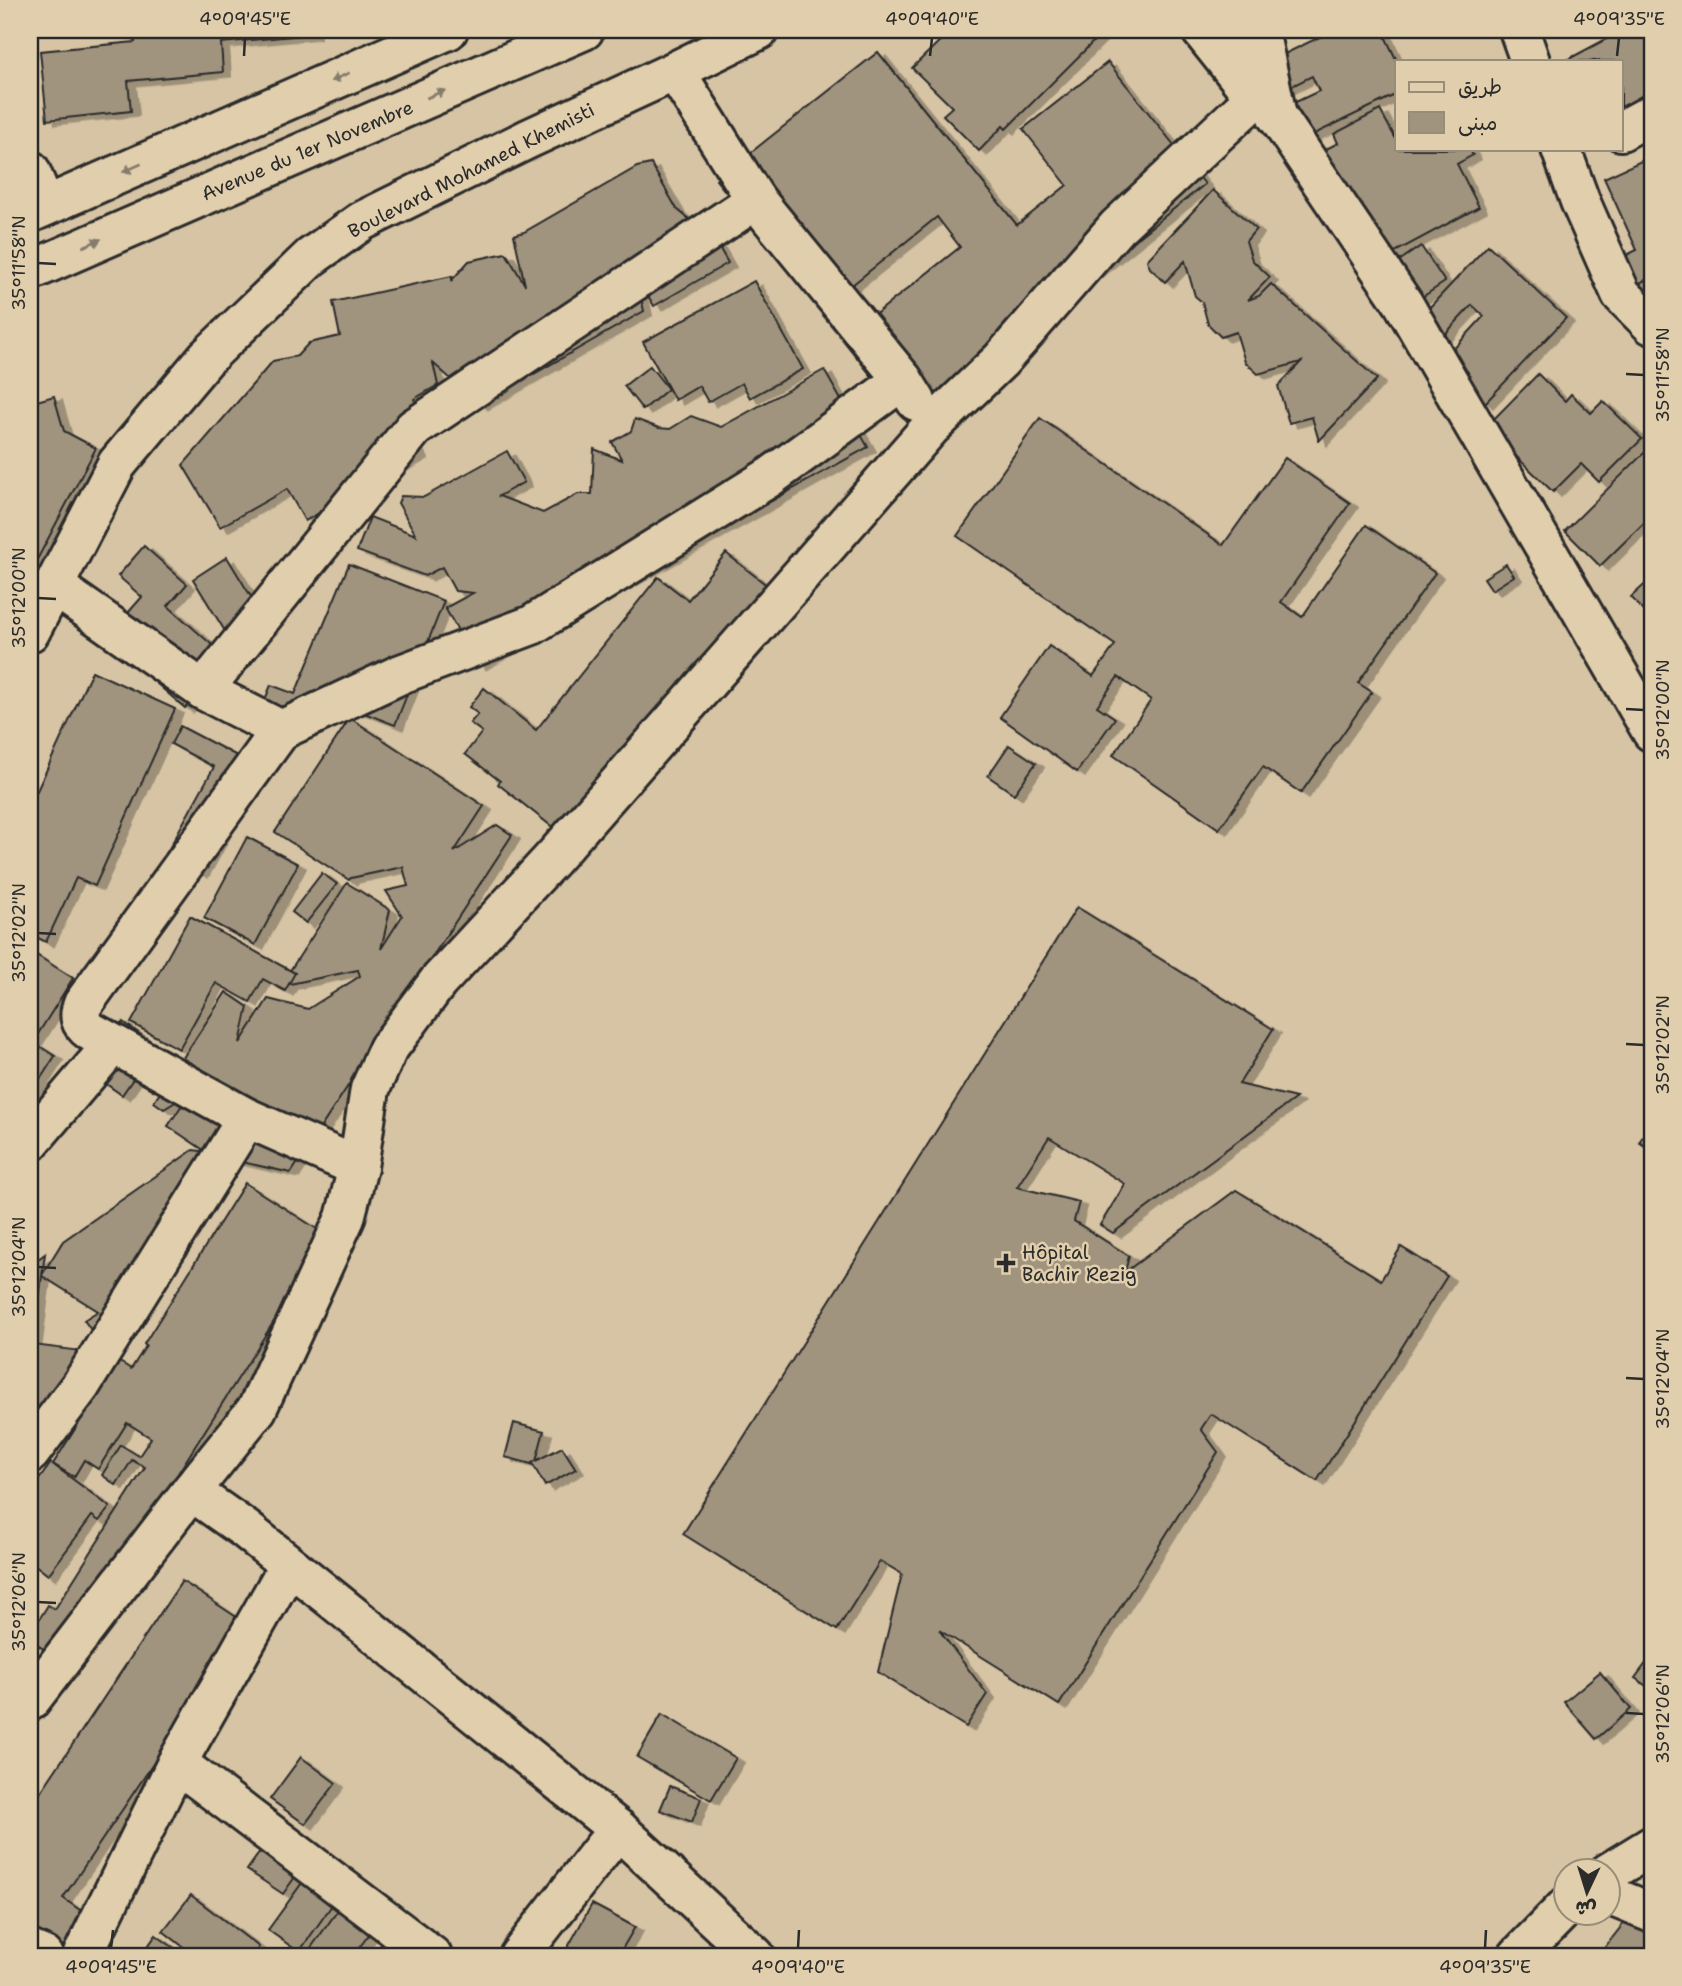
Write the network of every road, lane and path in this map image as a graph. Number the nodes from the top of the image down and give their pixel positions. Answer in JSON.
{"nodes":[{"id":1,"x":448,"y":30,"type":"edge"},
{"id":2,"x":584,"y":30,"type":"edge"},
{"id":3,"x":760,"y":30,"type":"edge"},
{"id":4,"x":1200,"y":30,"type":"edge"},
{"id":5,"x":1238,"y":30,"type":"edge"},
{"id":6,"x":1259,"y":30,"type":"edge"},
{"id":7,"x":1519,"y":30,"type":"edge"},
{"id":8,"x":1530,"y":60,"type":"edge"},
{"id":9,"x":675,"y":71,"type":"junction"},
{"id":10,"x":1266,"y":107,"type":"junction"},
{"id":11,"x":1652,"y":114,"type":"edge"},
{"id":12,"x":1622,"y":130,"type":"edge"},
{"id":13,"x":1572,"y":153,"type":"edge"},
{"id":14,"x":30,"y":170,"type":"edge"},
{"id":15,"x":756,"y":200,"type":"junction"},
{"id":16,"x":38,"y":209,"type":"edge"},
{"id":17,"x":30,"y":271,"type":"edge"},
{"id":18,"x":1652,"y":325,"type":"edge"},
{"id":19,"x":903,"y":380,"type":"junction"},
{"id":20,"x":931,"y":427,"type":"junction"},
{"id":21,"x":54,"y":586,"type":"junction"},
{"id":22,"x":30,"y":632,"type":"edge"},
{"id":23,"x":203,"y":690,"type":"junction"},
{"id":24,"x":281,"y":730,"type":"junction"},
{"id":25,"x":1652,"y":732,"type":"edge"},
{"id":26,"x":113,"y":1044,"type":"junction"},
{"id":27,"x":247,"y":1118,"type":"junction"},
{"id":28,"x":30,"y":1142,"type":"edge"},
{"id":29,"x":358,"y":1167,"type":"junction"},
{"id":30,"x":30,"y":1453,"type":"edge"},
{"id":31,"x":191,"y":1490,"type":"junction"},
{"id":32,"x":289,"y":1565,"type":"junction"},
{"id":33,"x":30,"y":1700,"type":"edge"},
{"id":34,"x":177,"y":1763,"type":"junction"},
{"id":35,"x":618,"y":1829,"type":"junction"},
{"id":36,"x":1652,"y":1846,"type":"edge"},
{"id":37,"x":1622,"y":1864,"type":"edge"},
{"id":38,"x":1622,"y":1901,"type":"edge"},
{"id":39,"x":1652,"y":1913,"type":"edge"},
{"id":40,"x":1552,"y":1922,"type":"edge"},
{"id":41,"x":30,"y":1950,"type":"edge"},
{"id":42,"x":44,"y":1956,"type":"edge"},
{"id":43,"x":82,"y":1956,"type":"edge"},
{"id":44,"x":432,"y":1956,"type":"edge"},
{"id":45,"x":519,"y":1956,"type":"edge"},
{"id":46,"x":755,"y":1956,"type":"edge"},
{"id":47,"x":1518,"y":1956,"type":"edge"}],
"edges":[{"from":1,"to":16,"type":"street","one_way":true},
{"from":17,"to":2,"type":"street","name":"Avenue du 1er Novembre","one_way":true},
{"from":3,"to":9,"type":"street","name":"Boulevard Mohamed Khemisti"},
{"from":4,"to":10,"type":"street"},
{"from":5,"to":10,"type":"street"},
{"from":6,"to":10,"type":"street"},
{"from":7,"to":8,"type":"street"},
{"from":9,"to":15,"type":"street"},
{"from":9,"to":21,"type":"street","name":"Boulevard Mohamed Khemisti"},
{"from":10,"to":20,"type":"street"},
{"from":10,"to":25,"type":"street"},
{"from":11,"to":12,"type":"street"},
{"from":13,"to":18,"type":"street"},
{"from":14,"to":16,"type":"street"},
{"from":15,"to":19,"type":"street"},
{"from":15,"to":23,"type":"street"},
{"from":19,"to":20,"type":"street"},
{"from":19,"to":24,"type":"street"},
{"from":20,"to":29,"type":"street"},
{"from":21,"to":22,"type":"street","name":"Boulevard Mohamed Khemisti"},
{"from":21,"to":23,"type":"street"},
{"from":23,"to":24,"type":"street"},
{"from":24,"to":26,"type":"street"},
{"from":26,"to":27,"type":"street"},
{"from":26,"to":28,"type":"street"},
{"from":27,"to":29,"type":"street"},
{"from":27,"to":30,"type":"street"},
{"from":29,"to":31,"type":"street"},
{"from":31,"to":32,"type":"street"},
{"from":31,"to":33,"type":"street"},
{"from":32,"to":34,"type":"street"},
{"from":32,"to":35,"type":"street"},
{"from":34,"to":43,"type":"street"},
{"from":34,"to":44,"type":"street"},
{"from":35,"to":45,"type":"street"},
{"from":35,"to":46,"type":"street"},
{"from":36,"to":37,"type":"street"},
{"from":38,"to":39,"type":"street"},
{"from":40,"to":47,"type":"street"},
{"from":41,"to":42,"type":"street"}]}
